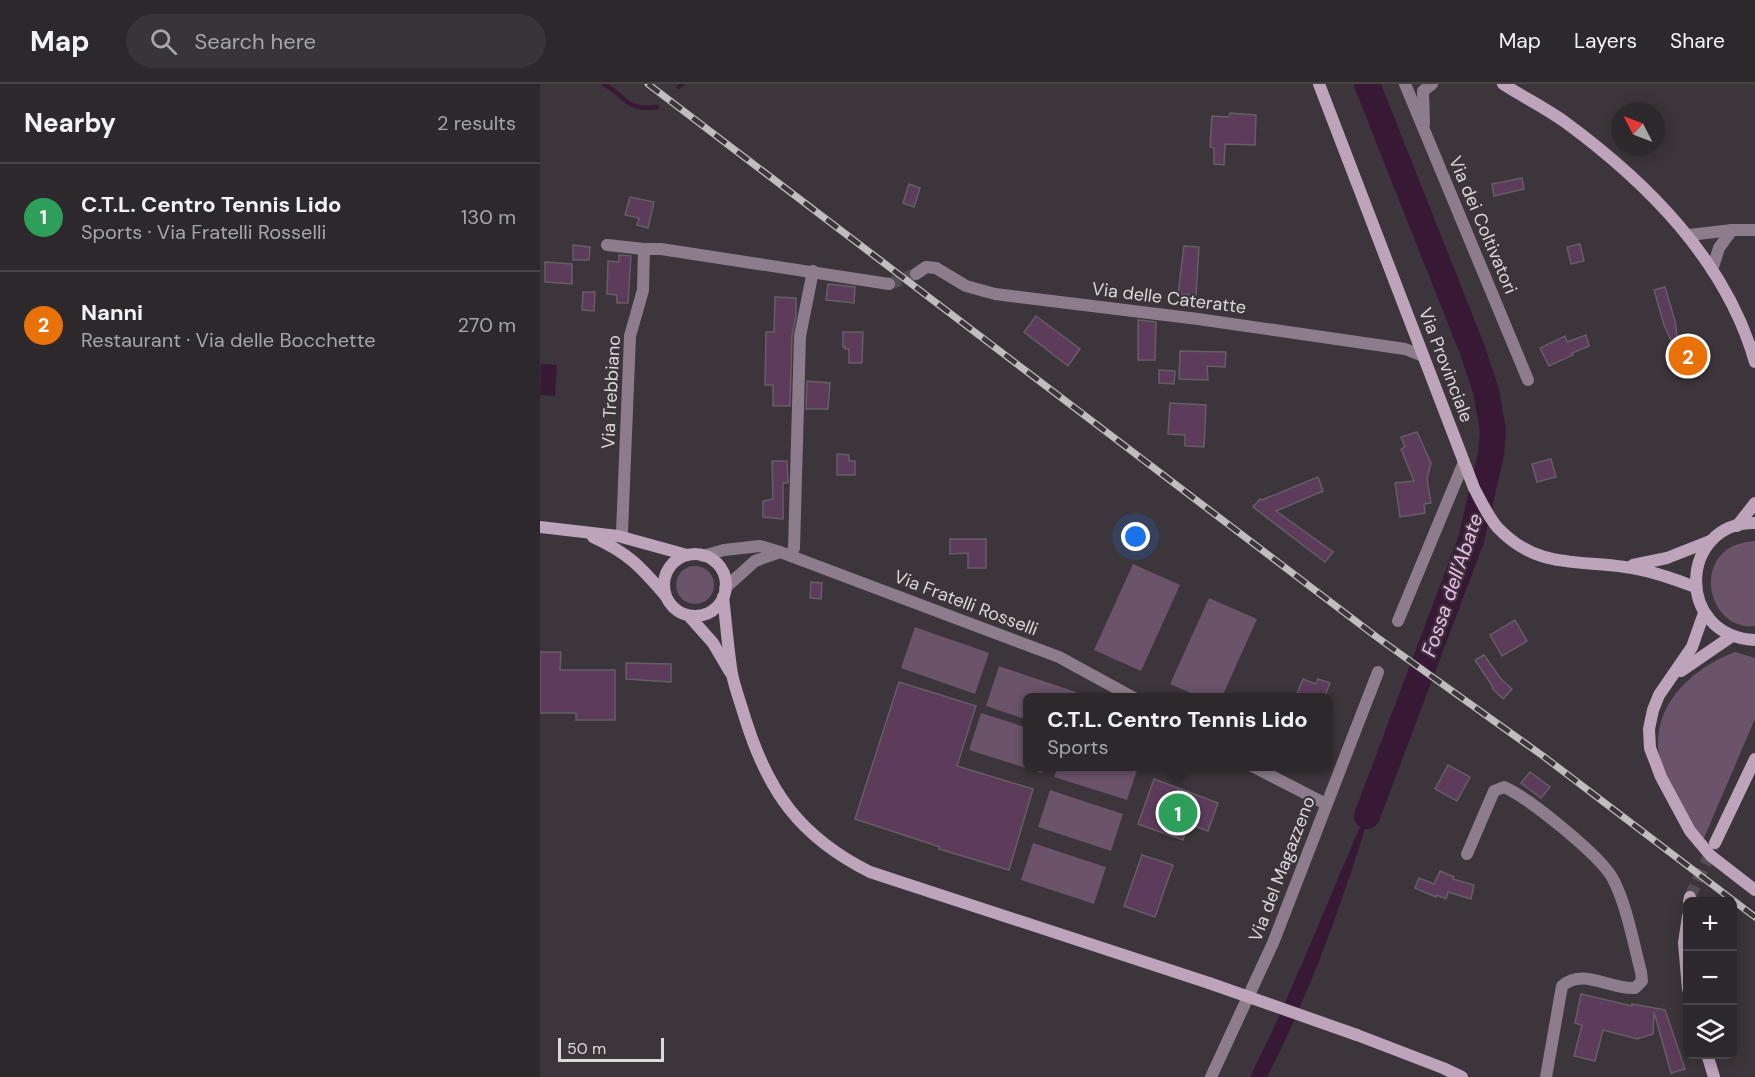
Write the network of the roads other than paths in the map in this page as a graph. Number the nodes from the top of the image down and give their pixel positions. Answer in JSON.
{"nodes":[{"id":1,"x":1319,"y":84,"type":"edge"},
{"id":2,"x":1405,"y":84,"type":"edge"},
{"id":3,"x":1432,"y":84,"type":"edge"},
{"id":4,"x":1503,"y":84,"type":"edge"},
{"id":5,"x":1425,"y":135,"type":"junction"},
{"id":6,"x":1732,"y":230,"type":"junction"},
{"id":7,"x":1755,"y":230,"type":"edge"},
{"id":8,"x":1689,"y":235,"type":"junction"},
{"id":9,"x":607,"y":245,"type":"dead end"},
{"id":10,"x":644,"y":249,"type":"junction"},
{"id":11,"x":1712,"y":270,"type":"junction"},
{"id":12,"x":813,"y":271,"type":"junction"},
{"id":13,"x":916,"y":274,"type":"tunnel mouth"},
{"id":14,"x":889,"y":284,"type":"tunnel mouth"},
{"id":15,"x":1423,"y":356,"type":"junction"},
{"id":16,"x":1755,"y":362,"type":"edge"},
{"id":17,"x":1528,"y":380,"type":"dead end"},
{"id":18,"x":1464,"y":462,"type":"junction"},
{"id":19,"x":1755,"y":503,"type":"edge"},
{"id":20,"x":1755,"y":523,"type":"edge"},
{"id":21,"x":1737,"y":525,"type":"junction"},
{"id":22,"x":540,"y":527,"type":"edge"},
{"id":23,"x":583,"y":533,"type":"junction"},
{"id":24,"x":618,"y":536,"type":"junction"},
{"id":25,"x":1711,"y":541,"type":"junction"},
{"id":26,"x":786,"y":554,"type":"junction"},
{"id":27,"x":687,"y":555,"type":"junction"},
{"id":28,"x":703,"y":556,"type":"junction"},
{"id":29,"x":1625,"y":567,"type":"junction"},
{"id":30,"x":1695,"y":587,"type":"junction"},
{"id":31,"x":724,"y":593,"type":"junction"},
{"id":32,"x":666,"y":596,"type":"junction"},
{"id":33,"x":1704,"y":613,"type":"junction"},
{"id":34,"x":689,"y":616,"type":"junction"},
{"id":35,"x":1398,"y":621,"type":"dead end"},
{"id":36,"x":1732,"y":636,"type":"junction"},
{"id":37,"x":1755,"y":640,"type":"edge"},
{"id":38,"x":1378,"y":672,"type":"dead end"},
{"id":39,"x":732,"y":676,"type":"junction"},
{"id":40,"x":1672,"y":677,"type":"junction"},
{"id":41,"x":1125,"y":693,"type":"edge"},
{"id":42,"x":1755,"y":759,"type":"edge"},
{"id":43,"x":1262,"y":771,"type":"edge"},
{"id":44,"x":1326,"y":804,"type":"junction"},
{"id":45,"x":1715,"y":843,"type":"tunnel mouth"},
{"id":46,"x":1467,"y":854,"type":"dead end"},
{"id":47,"x":1755,"y":890,"type":"edge"},
{"id":48,"x":1709,"y":1059,"type":"edge"},
{"id":49,"x":1211,"y":1077,"type":"edge"},
{"id":50,"x":1462,"y":1077,"type":"edge"},
{"id":51,"x":1546,"y":1077,"type":"edge"},
{"id":52,"x":1714,"y":1077,"type":"edge"}],
"edges":[{"from":1,"to":15,"type":"street","name":"Via Provinciale"},
{"from":2,"to":5,"type":"street","name":"Via dei Coltivatori"},
{"from":3,"to":5,"type":"street"},
{"from":4,"to":8,"type":"street"},
{"from":5,"to":17,"type":"street","name":"Via dei Coltivatori"},
{"from":6,"to":7,"type":"street"},
{"from":6,"to":8,"type":"street"},
{"from":6,"to":11,"type":"street"},
{"from":8,"to":11,"type":"street"},
{"from":9,"to":10,"type":"street"},
{"from":10,"to":12,"type":"street"},
{"from":10,"to":24,"type":"street","name":"Via Trebbiano"},
{"from":11,"to":16,"type":"street"},
{"from":12,"to":14,"type":"street"},
{"from":12,"to":26,"type":"street"},
{"from":13,"to":15,"type":"street","name":"Via delle Cateratte"},
{"from":15,"to":18,"type":"street","name":"Via Provinciale"},
{"from":18,"to":29,"type":"street","name":"Via Provinciale"},
{"from":18,"to":35,"type":"street"},
{"from":19,"to":21,"type":"street"},
{"from":20,"to":21,"type":"street"},
{"from":21,"to":25,"type":"street","name":"Via Provinciale"},
{"from":22,"to":23,"type":"street"},
{"from":23,"to":24,"type":"street"},
{"from":23,"to":32,"type":"street"},
{"from":24,"to":27,"type":"street"},
{"from":25,"to":29,"type":"street","name":"Via Provinciale"},
{"from":25,"to":30,"type":"street"},
{"from":26,"to":28,"type":"street","name":"Via Fratelli Rosselli"},
{"from":26,"to":31,"type":"street"},
{"from":26,"to":41,"type":"street","name":"Via Fratelli Rosselli"},
{"from":27,"to":28,"type":"street"},
{"from":27,"to":32,"type":"street"},
{"from":28,"to":31,"type":"street"},
{"from":29,"to":30,"type":"street","name":"Via Provinciale"},
{"from":30,"to":33,"type":"street"},
{"from":31,"to":34,"type":"street"},
{"from":31,"to":39,"type":"street"},
{"from":32,"to":34,"type":"street"},
{"from":33,"to":36,"type":"street"},
{"from":33,"to":40,"type":"street"},
{"from":34,"to":39,"type":"street"},
{"from":36,"to":37,"type":"street"},
{"from":36,"to":40,"type":"street"},
{"from":38,"to":44,"type":"street","name":"Via del Magazzeno"},
{"from":39,"to":50,"type":"street","bridge":true},
{"from":40,"to":47,"type":"street"},
{"from":42,"to":45,"type":"street"},
{"from":43,"to":44,"type":"street"},
{"from":44,"to":49,"type":"street","name":"Via del Magazzeno"},
{"from":46,"to":51,"type":"street"},
{"from":48,"to":52,"type":"street"}]}
